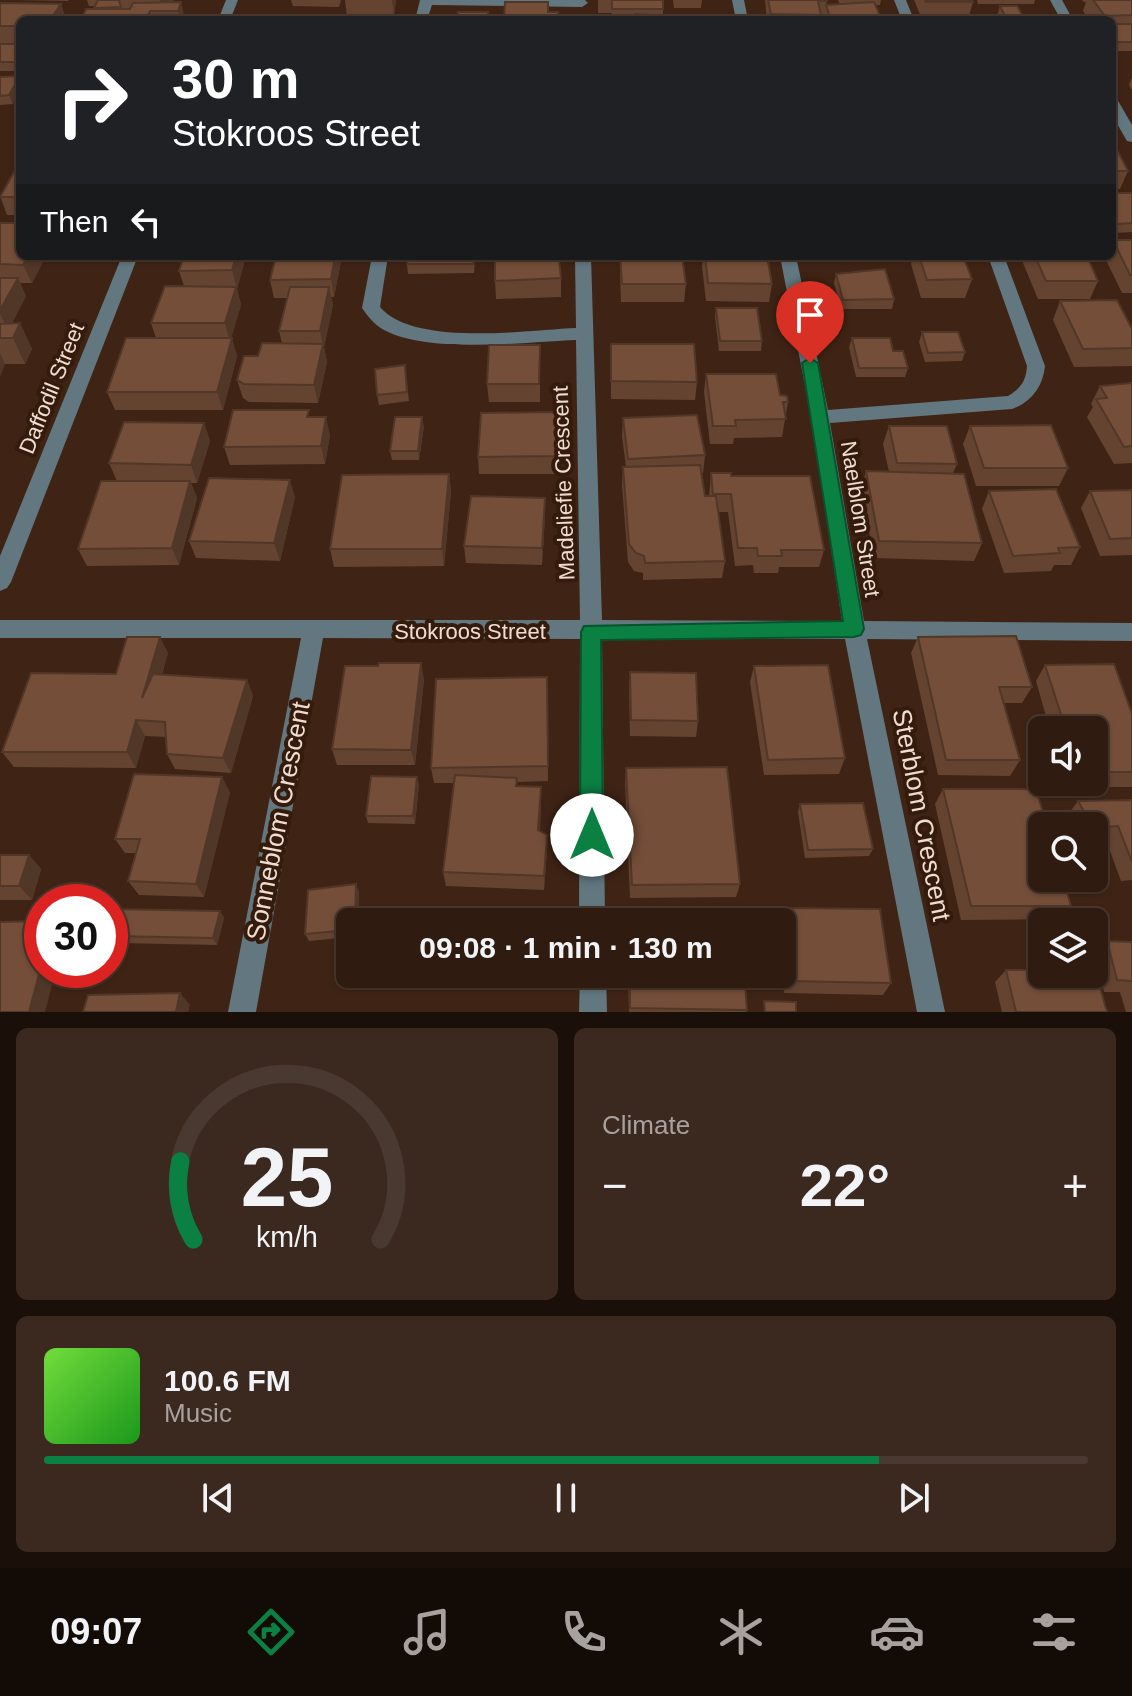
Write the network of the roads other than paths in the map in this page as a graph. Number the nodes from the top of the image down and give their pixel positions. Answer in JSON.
{"nodes":[{"id":1,"x":426,"y":0,"type":"edge"},
{"id":2,"x":582,"y":2,"type":"edge"},
{"id":3,"x":1116,"y":109,"type":"edge"},
{"id":4,"x":1132,"y":138,"type":"edge"},
{"id":5,"x":128,"y":260,"type":"edge"},
{"id":6,"x":379,"y":260,"type":"edge"},
{"id":7,"x":583,"y":260,"type":"edge"},
{"id":8,"x":789,"y":260,"type":"edge"},
{"id":9,"x":997,"y":260,"type":"edge"},
{"id":10,"x":583,"y":334,"type":"junction"},
{"id":11,"x":820,"y":417,"type":"junction"},
{"id":12,"x":0,"y":582,"type":"edge"},
{"id":13,"x":0,"y":629,"type":"edge"},
{"id":14,"x":854,"y":629,"type":"junction"},
{"id":15,"x":314,"y":630,"type":"junction"},
{"id":16,"x":591,"y":632,"type":"junction"},
{"id":17,"x":1132,"y":632,"type":"edge"},
{"id":18,"x":592,"y":908,"type":"edge"},
{"id":19,"x":593,"y":988,"type":"edge"},
{"id":20,"x":242,"y":1012,"type":"edge"},
{"id":21,"x":593,"y":1012,"type":"edge"},
{"id":22,"x":931,"y":1012,"type":"edge"}],
"edges":[{"from":1,"to":2,"type":"street"},
{"from":3,"to":4,"type":"street"},
{"from":5,"to":12,"type":"street","name":"Daffodil Street"},
{"from":6,"to":10,"type":"street"},
{"from":7,"to":10,"type":"street","name":"Madeliefie Crescent"},
{"from":8,"to":11,"type":"street","name":"Naelblom Street"},
{"from":9,"to":11,"type":"street","name":"Naelblom Street"},
{"from":10,"to":16,"type":"street","name":"Madeliefie Crescent"},
{"from":11,"to":14,"type":"street","name":"Naelblom Street"},
{"from":13,"to":15,"type":"street","name":"Stokroos Street"},
{"from":14,"to":16,"type":"street","name":"Stokroos Street"},
{"from":14,"to":17,"type":"street","name":"Stokroos Street"},
{"from":14,"to":22,"type":"street","name":"Sterblom Crescent"},
{"from":15,"to":16,"type":"street","name":"Stokroos Street"},
{"from":15,"to":20,"type":"street","name":"Sonneblom Crescent"},
{"from":16,"to":18,"type":"street"},
{"from":19,"to":21,"type":"street"}]}
